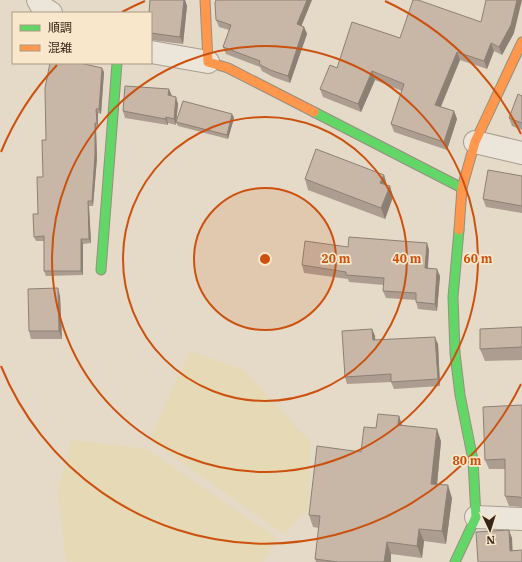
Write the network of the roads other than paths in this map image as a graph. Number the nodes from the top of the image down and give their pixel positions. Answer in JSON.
{"nodes":[{"id":1,"x":38,"y":0,"type":"edge"},
{"id":2,"x":205,"y":0,"type":"edge"},
{"id":3,"x":50,"y":12,"type":"edge"},
{"id":4,"x":522,"y":42,"type":"edge"},
{"id":5,"x":152,"y":52,"type":"edge"},
{"id":6,"x":208,"y":62,"type":"junction"},
{"id":7,"x":117,"y":64,"type":"edge"},
{"id":8,"x":475,"y":142,"type":"junction"},
{"id":9,"x":522,"y":153,"type":"edge"},
{"id":10,"x":462,"y":188,"type":"junction"},
{"id":11,"x":101,"y":270,"type":"dead end"},
{"id":12,"x":476,"y":517,"type":"junction"},
{"id":13,"x":522,"y":519,"type":"edge"},
{"id":14,"x":455,"y":562,"type":"edge"}],
"edges":[{"from":1,"to":3,"type":"street"},
{"from":2,"to":6,"type":"street"},
{"from":4,"to":8,"type":"street"},
{"from":5,"to":6,"type":"street"},
{"from":6,"to":10,"type":"street"},
{"from":7,"to":11,"type":"street"},
{"from":8,"to":9,"type":"street"},
{"from":8,"to":10,"type":"street"},
{"from":10,"to":12,"type":"street"},
{"from":12,"to":13,"type":"street"},
{"from":12,"to":14,"type":"street"}]}
